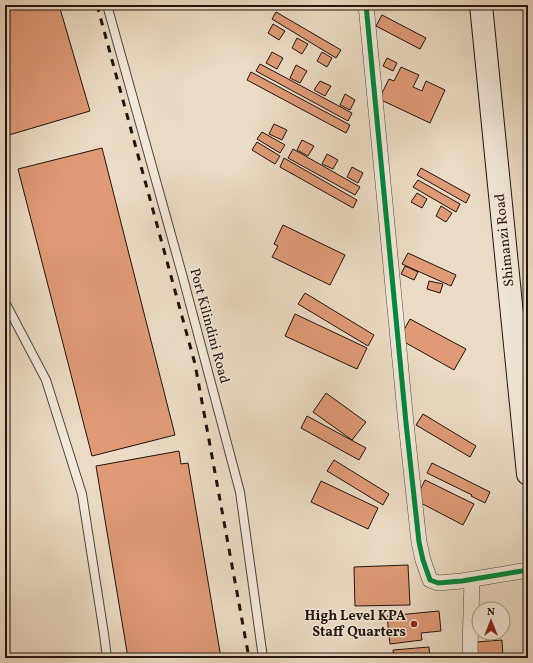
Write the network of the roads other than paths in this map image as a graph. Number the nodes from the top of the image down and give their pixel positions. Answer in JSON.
{"nodes":[{"id":1,"x":107,"y":5,"type":"edge"},
{"id":2,"x":366,"y":5,"type":"edge"},
{"id":3,"x":482,"y":5,"type":"edge"},
{"id":4,"x":5,"y":302,"type":"edge"},
{"id":5,"x":528,"y":474,"type":"edge"},
{"id":6,"x":528,"y":570,"type":"edge"},
{"id":7,"x":472,"y":579,"type":"junction"},
{"id":8,"x":107,"y":658,"type":"edge"},
{"id":9,"x":263,"y":658,"type":"edge"},
{"id":10,"x":471,"y":658,"type":"edge"}],
"edges":[{"from":1,"to":9,"type":"lane","name":"Port Kilindini Road"},
{"from":2,"to":7,"type":"street"},
{"from":3,"to":5,"type":"main road","name":"Shimanzi Road"},
{"from":4,"to":8,"type":"lane"},
{"from":6,"to":7,"type":"street"},
{"from":7,"to":10,"type":"street"}]}
